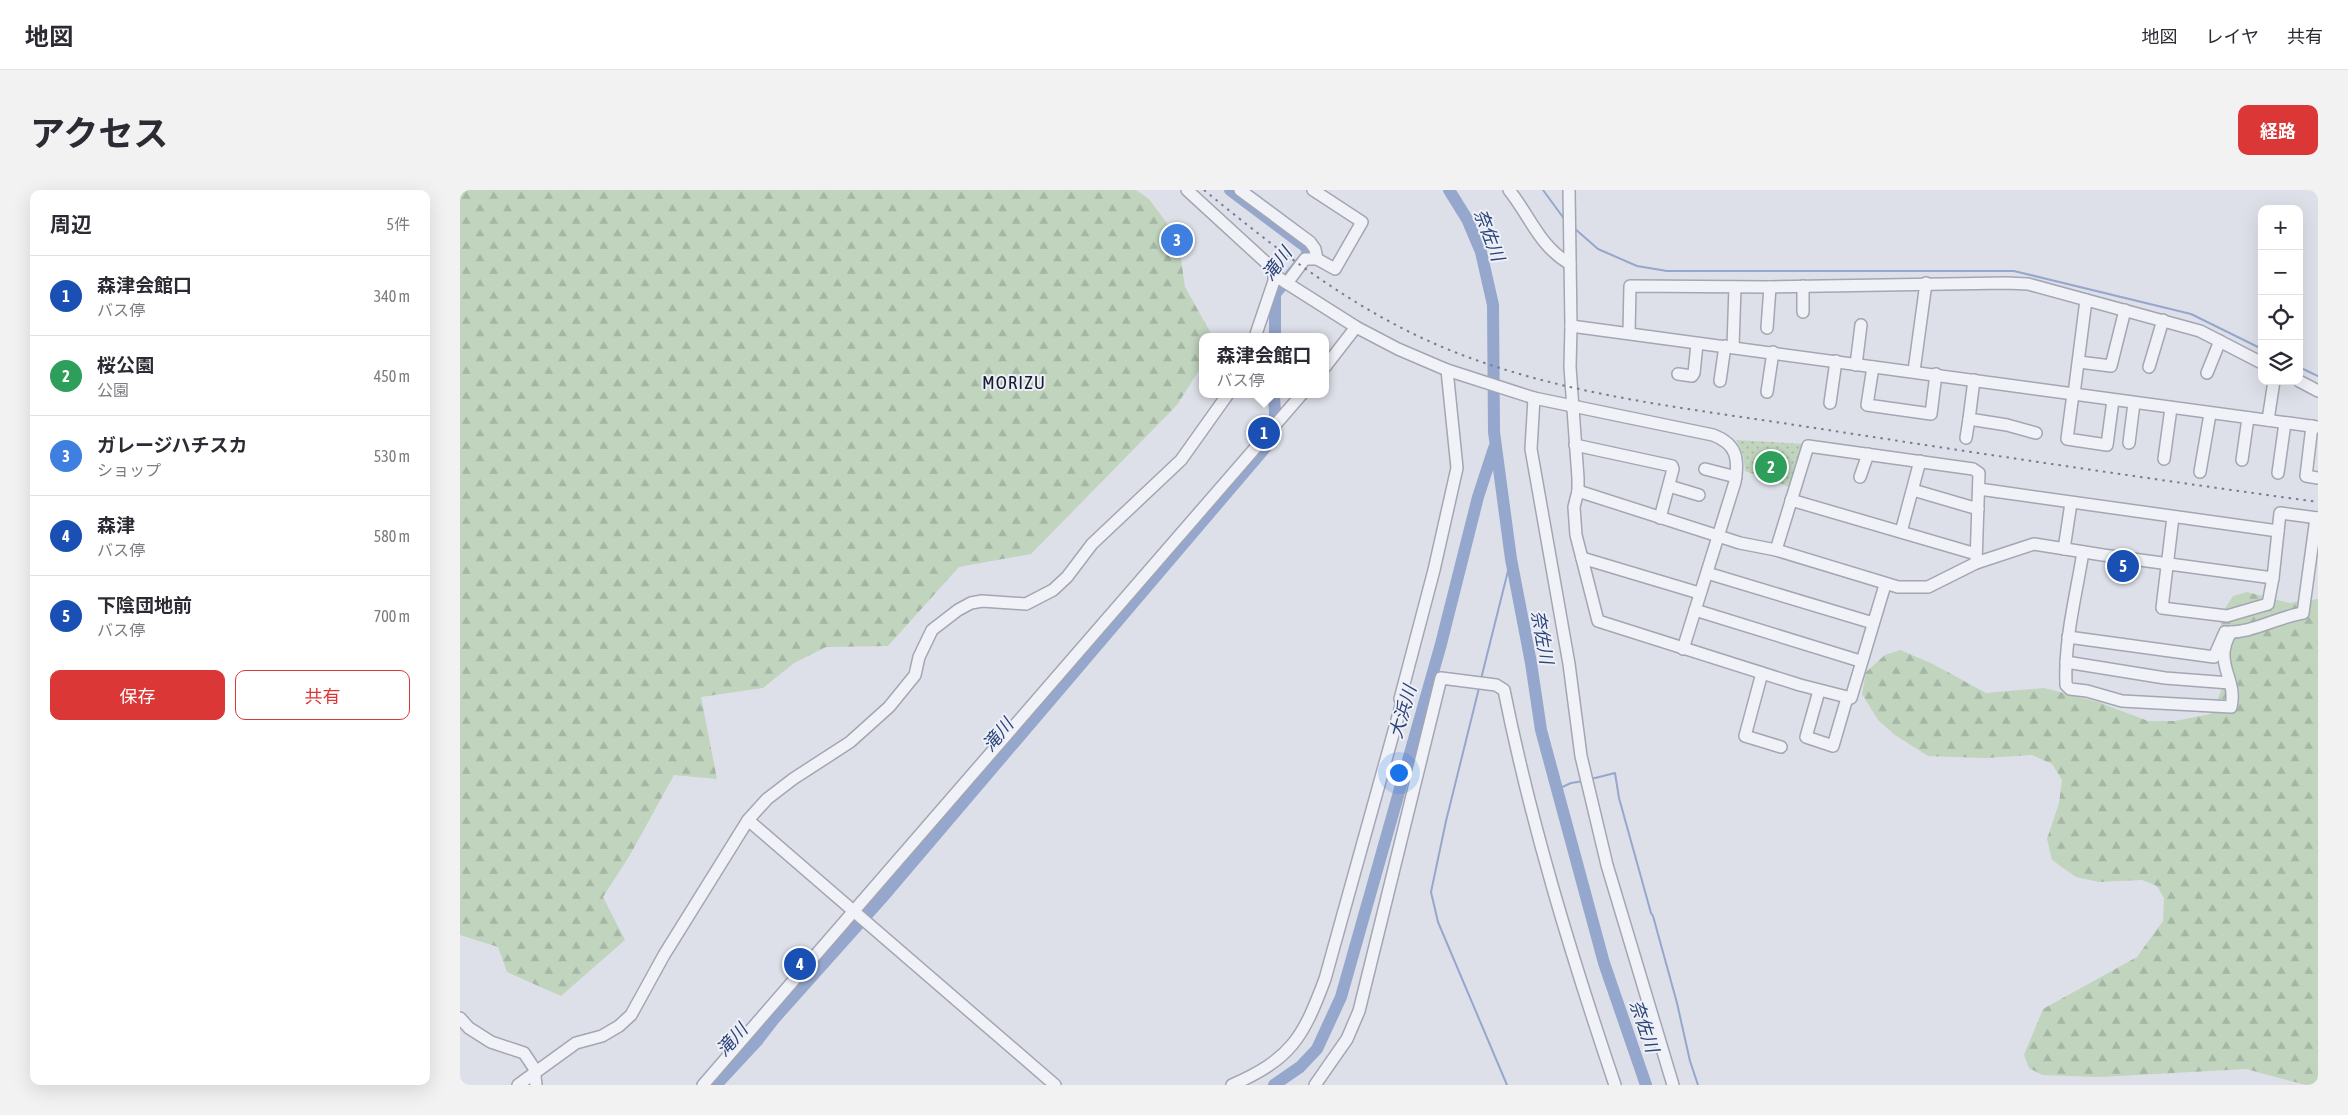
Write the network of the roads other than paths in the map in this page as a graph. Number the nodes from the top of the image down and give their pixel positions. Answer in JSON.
{"nodes":[{"id":1,"x":1187,"y":190,"type":"edge"},
{"id":2,"x":1240,"y":190,"type":"edge"},
{"id":3,"x":1313,"y":190,"type":"edge"},
{"id":4,"x":1510,"y":190,"type":"edge"},
{"id":5,"x":1569,"y":190,"type":"edge"},
{"id":6,"x":1317,"y":259,"type":"junction"},
{"id":7,"x":1569,"y":260,"type":"junction"},
{"id":8,"x":1274,"y":275,"type":"junction"},
{"id":9,"x":1287,"y":283,"type":"junction"},
{"id":10,"x":1926,"y":284,"type":"junction"},
{"id":11,"x":1803,"y":286,"type":"junction"},
{"id":12,"x":1735,"y":287,"type":"junction"},
{"id":13,"x":1770,"y":287,"type":"junction"},
{"id":14,"x":2086,"y":300,"type":"junction"},
{"id":15,"x":2125,"y":310,"type":"junction"},
{"id":16,"x":1803,"y":312,"type":"dead end"},
{"id":17,"x":2163,"y":320,"type":"junction"},
{"id":18,"x":1571,"y":326,"type":"junction"},
{"id":19,"x":1861,"y":326,"type":"dead end"},
{"id":20,"x":1356,"y":327,"type":"junction"},
{"id":21,"x":1767,"y":328,"type":"dead end"},
{"id":22,"x":1256,"y":333,"type":"edge"},
{"id":23,"x":1629,"y":333,"type":"junction"},
{"id":24,"x":2220,"y":341,"type":"junction"},
{"id":25,"x":1697,"y":344,"type":"junction"},
{"id":26,"x":1729,"y":347,"type":"junction"},
{"id":27,"x":1773,"y":352,"type":"junction"},
{"id":28,"x":1836,"y":361,"type":"junction"},
{"id":29,"x":2258,"y":361,"type":"edge"},
{"id":30,"x":1329,"y":362,"type":"edge"},
{"id":31,"x":2078,"y":362,"type":"junction"},
{"id":32,"x":1856,"y":364,"type":"junction"},
{"id":33,"x":1873,"y":367,"type":"junction"},
{"id":34,"x":2149,"y":367,"type":"dead end"},
{"id":35,"x":1447,"y":370,"type":"junction"},
{"id":36,"x":1914,"y":371,"type":"junction"},
{"id":37,"x":2207,"y":373,"type":"dead end"},
{"id":38,"x":1678,"y":374,"type":"dead end"},
{"id":39,"x":1936,"y":374,"type":"junction"},
{"id":40,"x":1974,"y":380,"type":"junction"},
{"id":41,"x":1720,"y":381,"type":"dead end"},
{"id":42,"x":2303,"y":383,"type":"edge"},
{"id":43,"x":2273,"y":385,"type":"edge"},
{"id":44,"x":2318,"y":391,"type":"edge"},
{"id":45,"x":1767,"y":392,"type":"dead end"},
{"id":46,"x":2074,"y":394,"type":"junction"},
{"id":47,"x":1225,"y":398,"type":"edge"},
{"id":48,"x":1299,"y":398,"type":"edge"},
{"id":49,"x":1534,"y":398,"type":"junction"},
{"id":50,"x":2113,"y":400,"type":"junction"},
{"id":51,"x":1830,"y":403,"type":"dead end"},
{"id":52,"x":2134,"y":403,"type":"junction"},
{"id":53,"x":1571,"y":406,"type":"junction"},
{"id":54,"x":2171,"y":408,"type":"junction"},
{"id":55,"x":2210,"y":414,"type":"junction"},
{"id":56,"x":2248,"y":418,"type":"junction"},
{"id":57,"x":1969,"y":419,"type":"junction"},
{"id":58,"x":2268,"y":420,"type":"junction"},
{"id":59,"x":2285,"y":422,"type":"junction"},
{"id":60,"x":2315,"y":427,"type":"edge"},
{"id":61,"x":2036,"y":433,"type":"dead end"},
{"id":62,"x":1966,"y":438,"type":"dead end"},
{"id":63,"x":2129,"y":443,"type":"dead end"},
{"id":64,"x":1575,"y":445,"type":"junction"},
{"id":65,"x":1868,"y":454,"type":"junction"},
{"id":66,"x":2164,"y":459,"type":"dead end"},
{"id":67,"x":2242,"y":460,"type":"dead end"},
{"id":68,"x":1920,"y":461,"type":"junction"},
{"id":69,"x":1705,"y":469,"type":"dead end"},
{"id":70,"x":2200,"y":472,"type":"dead end"},
{"id":71,"x":2278,"y":473,"type":"dead end"},
{"id":72,"x":1736,"y":477,"type":"junction"},
{"id":73,"x":1860,"y":477,"type":"dead end"},
{"id":74,"x":2318,"y":478,"type":"edge"},
{"id":75,"x":1669,"y":486,"type":"junction"},
{"id":76,"x":1913,"y":490,"type":"junction"},
{"id":77,"x":1979,"y":490,"type":"junction"},
{"id":78,"x":1578,"y":491,"type":"junction"},
{"id":79,"x":1699,"y":495,"type":"dead end"},
{"id":80,"x":1791,"y":500,"type":"junction"},
{"id":81,"x":2071,"y":503,"type":"junction"},
{"id":82,"x":1978,"y":509,"type":"junction"},
{"id":83,"x":2173,"y":517,"type":"junction"},
{"id":84,"x":1660,"y":518,"type":"junction"},
{"id":85,"x":2317,"y":518,"type":"edge"},
{"id":86,"x":2278,"y":531,"type":"junction"},
{"id":87,"x":1901,"y":532,"type":"junction"},
{"id":88,"x":1719,"y":535,"type":"junction"},
{"id":89,"x":2064,"y":549,"type":"junction"},
{"id":90,"x":1776,"y":550,"type":"junction"},
{"id":91,"x":2083,"y":552,"type":"junction"},
{"id":92,"x":1582,"y":558,"type":"junction"},
{"id":93,"x":1976,"y":559,"type":"junction"},
{"id":94,"x":2167,"y":564,"type":"junction"},
{"id":95,"x":1706,"y":573,"type":"junction"},
{"id":96,"x":2313,"y":573,"type":"edge"},
{"id":97,"x":2273,"y":578,"type":"junction"},
{"id":98,"x":1885,"y":584,"type":"junction"},
{"id":99,"x":1699,"y":593,"type":"junction"},
{"id":100,"x":1695,"y":610,"type":"junction"},
{"id":101,"x":1873,"y":623,"type":"junction"},
{"id":102,"x":2231,"y":632,"type":"junction"},
{"id":103,"x":2068,"y":637,"type":"junction"},
{"id":104,"x":1683,"y":649,"type":"junction"},
{"id":105,"x":1860,"y":661,"type":"junction"},
{"id":106,"x":2066,"y":662,"type":"junction"},
{"id":107,"x":1762,"y":673,"type":"junction"},
{"id":108,"x":2230,"y":683,"type":"junction"},
{"id":109,"x":1819,"y":691,"type":"junction"},
{"id":110,"x":1847,"y":698,"type":"junction"},
{"id":111,"x":1781,"y":747,"type":"dead end"},
{"id":112,"x":748,"y":820,"type":"junction"},
{"id":113,"x":854,"y":912,"type":"junction"},
{"id":114,"x":460,"y":1018,"type":"edge"},
{"id":115,"x":535,"y":1072,"type":"junction"},
{"id":116,"x":518,"y":1085,"type":"edge"},
{"id":117,"x":536,"y":1085,"type":"edge"},
{"id":118,"x":703,"y":1085,"type":"edge"},
{"id":119,"x":1055,"y":1085,"type":"edge"},
{"id":120,"x":1232,"y":1085,"type":"edge"},
{"id":121,"x":1315,"y":1085,"type":"edge"},
{"id":122,"x":1615,"y":1085,"type":"edge"},
{"id":123,"x":1673,"y":1085,"type":"edge"}],
"edges":[{"from":1,"to":8,"type":"street"},
{"from":2,"to":6,"type":"street"},
{"from":3,"to":6,"type":"street"},
{"from":4,"to":7,"type":"street"},
{"from":5,"to":7,"type":"street"},
{"from":6,"to":9,"type":"street"},
{"from":7,"to":18,"type":"street"},
{"from":8,"to":9,"type":"street"},
{"from":8,"to":22,"type":"street"},
{"from":9,"to":20,"type":"street"},
{"from":10,"to":11,"type":"street"},
{"from":10,"to":14,"type":"street"},
{"from":10,"to":36,"type":"street"},
{"from":11,"to":13,"type":"street"},
{"from":11,"to":16,"type":"street"},
{"from":12,"to":13,"type":"street"},
{"from":12,"to":23,"type":"street"},
{"from":12,"to":26,"type":"street"},
{"from":13,"to":21,"type":"street"},
{"from":14,"to":15,"type":"street"},
{"from":14,"to":31,"type":"street"},
{"from":15,"to":17,"type":"street"},
{"from":15,"to":31,"type":"street"},
{"from":17,"to":24,"type":"street"},
{"from":17,"to":34,"type":"street"},
{"from":18,"to":23,"type":"street"},
{"from":18,"to":53,"type":"street"},
{"from":19,"to":32,"type":"street"},
{"from":20,"to":30,"type":"street"},
{"from":20,"to":35,"type":"street"},
{"from":23,"to":25,"type":"street"},
{"from":24,"to":29,"type":"street"},
{"from":24,"to":37,"type":"street"},
{"from":25,"to":26,"type":"street"},
{"from":25,"to":38,"type":"street"},
{"from":26,"to":27,"type":"street"},
{"from":26,"to":41,"type":"street"},
{"from":27,"to":28,"type":"street"},
{"from":27,"to":45,"type":"street"},
{"from":28,"to":32,"type":"street"},
{"from":28,"to":51,"type":"street"},
{"from":31,"to":46,"type":"street"},
{"from":32,"to":33,"type":"street"},
{"from":33,"to":36,"type":"street"},
{"from":33,"to":39,"type":"street"},
{"from":35,"to":49,"type":"street"},
{"from":35,"to":120,"type":"street"},
{"from":36,"to":39,"type":"street"},
{"from":39,"to":40,"type":"street"},
{"from":40,"to":46,"type":"street"},
{"from":40,"to":57,"type":"street"},
{"from":42,"to":44,"type":"street"},
{"from":43,"to":58,"type":"street"},
{"from":46,"to":50,"type":"street"},
{"from":46,"to":50,"type":"street"},
{"from":47,"to":112,"type":"street"},
{"from":48,"to":113,"type":"street"},
{"from":49,"to":53,"type":"street"},
{"from":49,"to":123,"type":"street"},
{"from":50,"to":52,"type":"street"},
{"from":52,"to":54,"type":"street"},
{"from":52,"to":63,"type":"street"},
{"from":53,"to":64,"type":"street"},
{"from":53,"to":72,"type":"street"},
{"from":54,"to":55,"type":"street"},
{"from":54,"to":66,"type":"street"},
{"from":55,"to":56,"type":"street"},
{"from":55,"to":70,"type":"street"},
{"from":56,"to":58,"type":"street"},
{"from":56,"to":67,"type":"street"},
{"from":57,"to":61,"type":"street"},
{"from":57,"to":62,"type":"street"},
{"from":58,"to":59,"type":"street"},
{"from":59,"to":60,"type":"street"},
{"from":59,"to":71,"type":"street"},
{"from":60,"to":74,"type":"street"},
{"from":64,"to":75,"type":"street"},
{"from":64,"to":78,"type":"street"},
{"from":65,"to":68,"type":"street"},
{"from":65,"to":73,"type":"street"},
{"from":65,"to":80,"type":"street"},
{"from":68,"to":76,"type":"street"},
{"from":68,"to":77,"type":"street"},
{"from":69,"to":72,"type":"street"},
{"from":72,"to":88,"type":"street"},
{"from":75,"to":79,"type":"street"},
{"from":75,"to":84,"type":"street"},
{"from":76,"to":82,"type":"street"},
{"from":76,"to":87,"type":"street"},
{"from":77,"to":81,"type":"street"},
{"from":77,"to":82,"type":"street"},
{"from":78,"to":84,"type":"street"},
{"from":78,"to":92,"type":"street"},
{"from":80,"to":87,"type":"street"},
{"from":80,"to":90,"type":"street"},
{"from":81,"to":83,"type":"street"},
{"from":81,"to":89,"type":"street"},
{"from":82,"to":93,"type":"street"},
{"from":83,"to":86,"type":"street"},
{"from":83,"to":94,"type":"street"},
{"from":84,"to":88,"type":"street"},
{"from":85,"to":86,"type":"street"},
{"from":85,"to":96,"type":"street"},
{"from":86,"to":97,"type":"street"},
{"from":87,"to":93,"type":"street"},
{"from":88,"to":90,"type":"street"},
{"from":88,"to":95,"type":"street"},
{"from":89,"to":91,"type":"street"},
{"from":89,"to":93,"type":"street"},
{"from":90,"to":98,"type":"street"},
{"from":91,"to":94,"type":"street"},
{"from":91,"to":103,"type":"street"},
{"from":92,"to":99,"type":"street"},
{"from":92,"to":104,"type":"street"},
{"from":93,"to":98,"type":"street"},
{"from":94,"to":97,"type":"street"},
{"from":94,"to":97,"type":"street"},
{"from":95,"to":99,"type":"street"},
{"from":95,"to":101,"type":"street"},
{"from":96,"to":102,"type":"street"},
{"from":98,"to":101,"type":"street"},
{"from":99,"to":100,"type":"street"},
{"from":100,"to":104,"type":"street"},
{"from":100,"to":105,"type":"street"},
{"from":101,"to":105,"type":"street"},
{"from":102,"to":103,"type":"street"},
{"from":102,"to":108,"type":"street"},
{"from":103,"to":106,"type":"street"},
{"from":104,"to":107,"type":"street"},
{"from":105,"to":110,"type":"street"},
{"from":106,"to":108,"type":"street"},
{"from":106,"to":108,"type":"street"},
{"from":107,"to":109,"type":"street"},
{"from":107,"to":111,"type":"street"},
{"from":109,"to":110,"type":"street"},
{"from":109,"to":110,"type":"street"},
{"from":112,"to":113,"type":"street"},
{"from":112,"to":115,"type":"street"},
{"from":113,"to":118,"type":"street"},
{"from":113,"to":119,"type":"street"},
{"from":114,"to":115,"type":"street"},
{"from":115,"to":116,"type":"street"},
{"from":115,"to":117,"type":"street"},
{"from":121,"to":122,"type":"street"}]}
